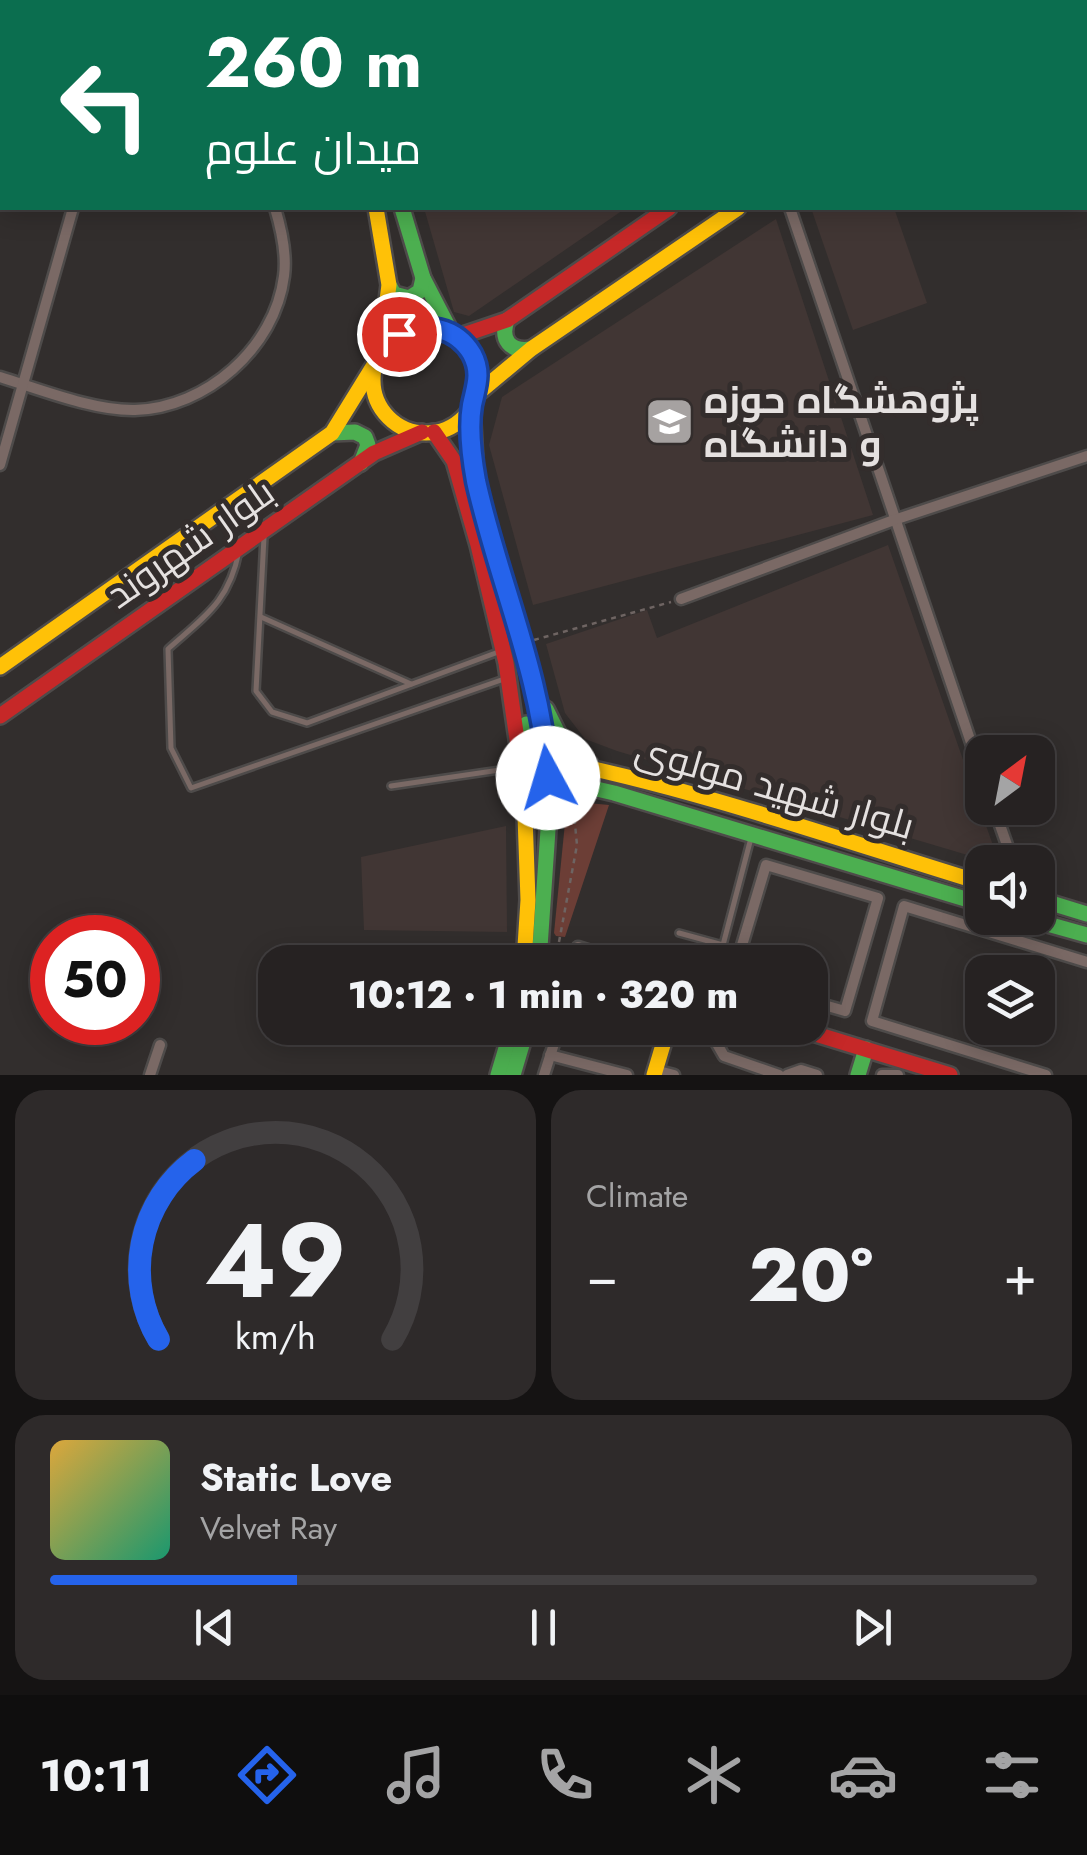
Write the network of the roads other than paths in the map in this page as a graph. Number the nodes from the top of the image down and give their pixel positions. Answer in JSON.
{"nodes":[{"id":1,"x":72,"y":210,"type":"edge"},
{"id":2,"x":275,"y":210,"type":"edge"},
{"id":3,"x":376,"y":210,"type":"edge"},
{"id":4,"x":403,"y":210,"type":"edge"},
{"id":5,"x":666,"y":210,"type":"edge"},
{"id":6,"x":735,"y":210,"type":"edge"},
{"id":7,"x":791,"y":210,"type":"edge"},
{"id":8,"x":422,"y":278,"type":"junction"},
{"id":9,"x":389,"y":285,"type":"junction"},
{"id":10,"x":507,"y":320,"type":"junction"},
{"id":11,"x":454,"y":336,"type":"junction"},
{"id":12,"x":530,"y":349,"type":"junction"},
{"id":13,"x":377,"y":359,"type":"junction"},
{"id":14,"x":0,"y":377,"type":"edge"},
{"id":15,"x":22,"y":384,"type":"junction"},
{"id":16,"x":475,"y":399,"type":"junction"},
{"id":17,"x":428,"y":432,"type":"junction"},
{"id":18,"x":332,"y":433,"type":"junction"},
{"id":19,"x":1087,"y":456,"type":"edge"},
{"id":20,"x":360,"y":463,"type":"junction"},
{"id":21,"x":0,"y":464,"type":"edge"},
{"id":22,"x":894,"y":520,"type":"junction"},
{"id":23,"x":264,"y":531,"type":"junction"},
{"id":24,"x":240,"y":548,"type":"junction"},
{"id":25,"x":681,"y":599,"type":"road end"},
{"id":26,"x":260,"y":617,"type":"junction"},
{"id":27,"x":504,"y":650,"type":"junction"},
{"id":28,"x":526,"y":651,"type":"junction"},
{"id":29,"x":0,"y":667,"type":"edge"},
{"id":30,"x":510,"y":677,"type":"junction"},
{"id":31,"x":412,"y":684,"type":"junction"},
{"id":32,"x":0,"y":716,"type":"edge"},
{"id":33,"x":968,"y":735,"type":"edge"},
{"id":34,"x":574,"y":764,"type":"junction"},
{"id":35,"x":540,"y":767,"type":"junction"},
{"id":36,"x":596,"y":769,"type":"junction"},
{"id":37,"x":579,"y":784,"type":"junction"},
{"id":38,"x":391,"y":786,"type":"dead end"},
{"id":39,"x":550,"y":815,"type":"junction"},
{"id":40,"x":752,"y":835,"type":"junction"},
{"id":41,"x":965,"y":878,"type":"edge"},
{"id":42,"x":965,"y":899,"type":"edge"},
{"id":43,"x":1055,"y":904,"type":"edge"},
{"id":44,"x":1087,"y":914,"type":"edge"},
{"id":45,"x":1055,"y":927,"type":"edge"},
{"id":46,"x":679,"y":933,"type":"dead end"},
{"id":47,"x":1087,"y":936,"type":"edge"},
{"id":48,"x":525,"y":945,"type":"edge"},
{"id":49,"x":541,"y":945,"type":"edge"},
{"id":50,"x":741,"y":945,"type":"edge"},
{"id":51,"x":1087,"y":962,"type":"edge"},
{"id":52,"x":828,"y":1006,"type":"edge"},
{"id":53,"x":828,"y":1038,"type":"edge"},
{"id":54,"x":160,"y":1045,"type":"dead end"},
{"id":55,"x":507,"y":1045,"type":"edge"},
{"id":56,"x":522,"y":1045,"type":"edge"},
{"id":57,"x":553,"y":1045,"type":"edge"},
{"id":58,"x":663,"y":1045,"type":"edge"},
{"id":59,"x":718,"y":1045,"type":"edge"},
{"id":60,"x":866,"y":1049,"type":"junction"},
{"id":61,"x":550,"y":1055,"type":"junction"},
{"id":62,"x":1005,"y":1062,"type":"junction"},
{"id":63,"x":655,"y":1072,"type":"edge"},
{"id":64,"x":150,"y":1075,"type":"edge"},
{"id":65,"x":498,"y":1075,"type":"edge"},
{"id":66,"x":513,"y":1075,"type":"edge"},
{"id":67,"x":544,"y":1075,"type":"edge"},
{"id":68,"x":627,"y":1075,"type":"edge"},
{"id":69,"x":674,"y":1075,"type":"edge"},
{"id":70,"x":779,"y":1075,"type":"edge"},
{"id":71,"x":787,"y":1075,"type":"edge"},
{"id":72,"x":817,"y":1075,"type":"edge"},
{"id":73,"x":858,"y":1075,"type":"edge"},
{"id":74,"x":882,"y":1075,"type":"edge"},
{"id":75,"x":898,"y":1075,"type":"edge"},
{"id":76,"x":950,"y":1075,"type":"edge"},
{"id":77,"x":1002,"y":1075,"type":"edge"},
{"id":78,"x":1046,"y":1075,"type":"edge"}],
"edges":[{"from":1,"to":15,"type":"street"},
{"from":2,"to":15,"type":"street"},
{"from":3,"to":9,"type":"main road"},
{"from":4,"to":8,"type":"main road"},
{"from":5,"to":10,"type":"main road"},
{"from":6,"to":12,"type":"main road"},
{"from":7,"to":22,"type":"street"},
{"from":8,"to":9,"type":"main road"},
{"from":8,"to":11,"type":"main road"},
{"from":9,"to":13,"type":"main road"},
{"from":10,"to":11,"type":"main road"},
{"from":10,"to":12,"type":"main road"},
{"from":11,"to":13,"type":"main road"},
{"from":11,"to":16,"type":"main road"},
{"from":12,"to":16,"type":"main road"},
{"from":13,"to":17,"type":"main road"},
{"from":13,"to":18,"type":"main road","name":"بلوار شهروند"},
{"from":14,"to":15,"type":"street"},
{"from":15,"to":21,"type":"street"},
{"from":16,"to":17,"type":"main road"},
{"from":16,"to":28,"type":"main road"},
{"from":17,"to":20,"type":"main road","name":"بلوار شهروند"},
{"from":17,"to":27,"type":"main road"},
{"from":18,"to":20,"type":"main road"},
{"from":18,"to":29,"type":"main road","name":"بلوار شهروند"},
{"from":19,"to":22,"type":"street"},
{"from":20,"to":23,"type":"main road","name":"بلوار شهروند"},
{"from":22,"to":25,"type":"street"},
{"from":22,"to":33,"type":"street"},
{"from":23,"to":24,"type":"main road","name":"بلوار شهروند"},
{"from":23,"to":26,"type":"lane"},
{"from":24,"to":30,"type":"lane"},
{"from":24,"to":32,"type":"main road","name":"بلوار شهروند"},
{"from":26,"to":31,"type":"lane"},
{"from":26,"to":31,"type":"lane"},
{"from":27,"to":30,"type":"main road"},
{"from":27,"to":31,"type":"lane"},
{"from":28,"to":35,"type":"main road"},
{"from":28,"to":36,"type":"main road"},
{"from":30,"to":35,"type":"main road"},
{"from":34,"to":35,"type":"main road","name":"بلوار شهید مولوی"},
{"from":34,"to":36,"type":"main road","name":"بلوار شهید مولوی"},
{"from":34,"to":37,"type":"main road"},
{"from":35,"to":37,"type":"main road","name":"بلوار شهید مولوی"},
{"from":35,"to":38,"type":"lane"},
{"from":35,"to":39,"type":"main road"},
{"from":35,"to":48,"type":"main road"},
{"from":36,"to":41,"type":"main road","name":"بلوار شهید مولوی"},
{"from":37,"to":39,"type":"main road"},
{"from":37,"to":40,"type":"main road","name":"بلوار شهید مولوی"},
{"from":39,"to":49,"type":"main road"},
{"from":40,"to":42,"type":"main road","name":"بلوار شهید مولوی"},
{"from":40,"to":46,"type":"lane"},
{"from":43,"to":44,"type":"main road"},
{"from":45,"to":47,"type":"main road"},
{"from":50,"to":52,"type":"street"},
{"from":51,"to":62,"type":"street"},
{"from":53,"to":60,"type":"main road"},
{"from":54,"to":64,"type":"street"},
{"from":55,"to":65,"type":"main road"},
{"from":56,"to":66,"type":"main road"},
{"from":57,"to":61,"type":"street"},
{"from":58,"to":63,"type":"main road"},
{"from":59,"to":70,"type":"street"},
{"from":60,"to":73,"type":"main road"},
{"from":60,"to":76,"type":"main road"},
{"from":61,"to":67,"type":"street"},
{"from":61,"to":68,"type":"street"},
{"from":62,"to":77,"type":"street"},
{"from":62,"to":78,"type":"street"},
{"from":63,"to":69,"type":"street"},
{"from":71,"to":72,"type":"street"},
{"from":74,"to":75,"type":"street"}]}
